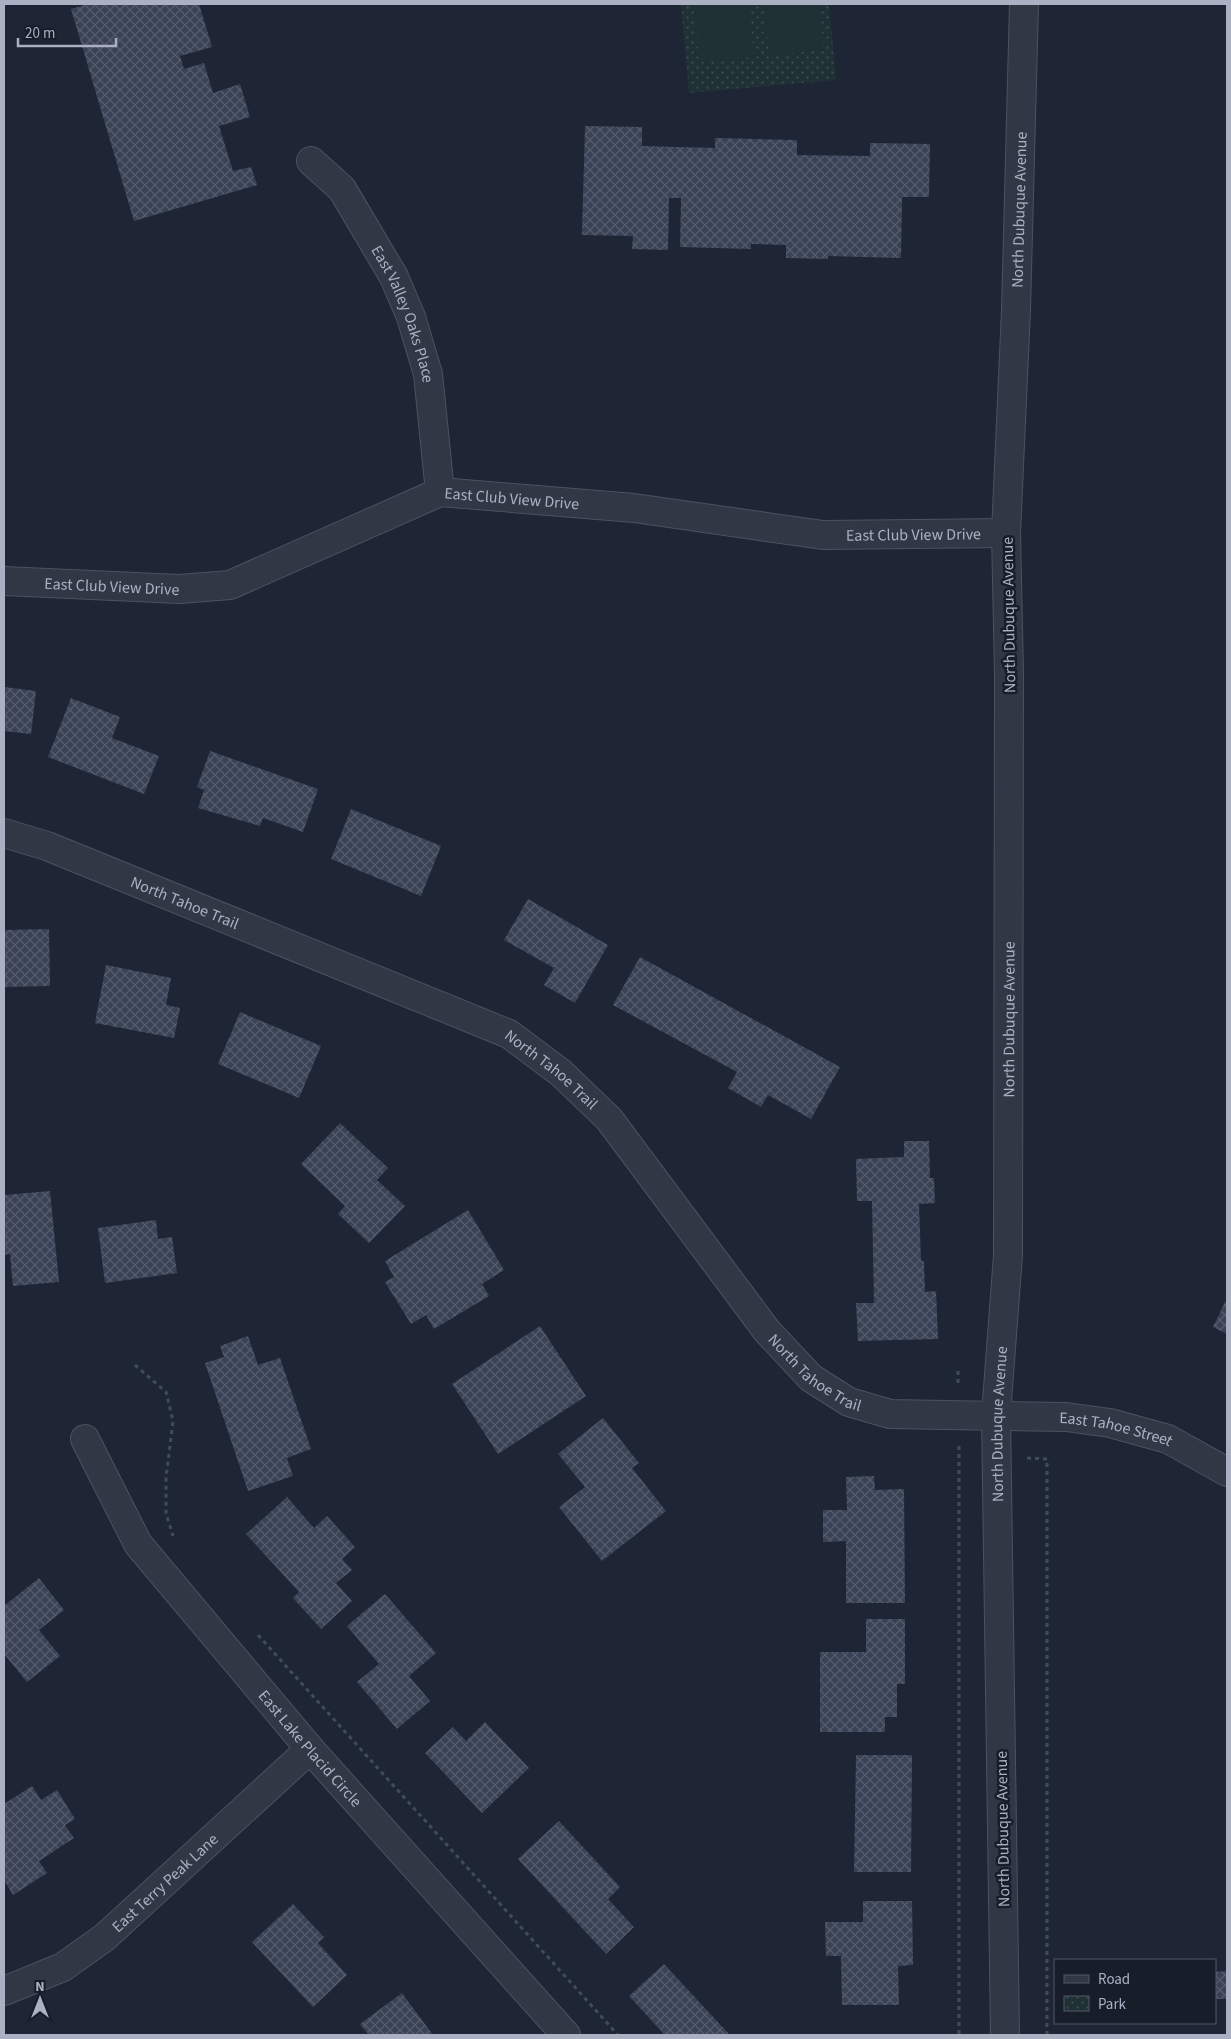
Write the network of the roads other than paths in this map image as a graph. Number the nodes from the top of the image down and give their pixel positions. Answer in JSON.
{"nodes":[{"id":1,"x":1024,"y":4,"type":"edge"},
{"id":2,"x":311,"y":161,"type":"dead end"},
{"id":3,"x":440,"y":492,"type":"junction"},
{"id":4,"x":1006,"y":533,"type":"junction"},
{"id":5,"x":4,"y":581,"type":"edge"},
{"id":6,"x":4,"y":833,"type":"edge"},
{"id":7,"x":996,"y":1415,"type":"junction"},
{"id":8,"x":85,"y":1439,"type":"dead end"},
{"id":9,"x":1227,"y":1472,"type":"edge"},
{"id":10,"x":310,"y":1749,"type":"junction"},
{"id":11,"x":4,"y":1991,"type":"edge"},
{"id":12,"x":566,"y":2035,"type":"edge"},
{"id":13,"x":1005,"y":2035,"type":"edge"}],
"edges":[{"from":1,"to":4,"type":"street","name":"North Dubuque Avenue"},
{"from":2,"to":3,"type":"street","name":"East Valley Oaks Place"},
{"from":3,"to":4,"type":"street","name":"East Club View Drive"},
{"from":3,"to":5,"type":"street","name":"East Club View Drive"},
{"from":4,"to":7,"type":"street","name":"North Dubuque Avenue"},
{"from":6,"to":7,"type":"street","name":"North Tahoe Trail"},
{"from":7,"to":9,"type":"street","name":"East Tahoe Street"},
{"from":7,"to":13,"type":"street","name":"North Dubuque Avenue"},
{"from":8,"to":10,"type":"street","name":"East Lake Placid Circle"},
{"from":10,"to":11,"type":"street","name":"East Terry Peak Lane"},
{"from":10,"to":12,"type":"street","name":"East Lake Placid Circle"}]}
